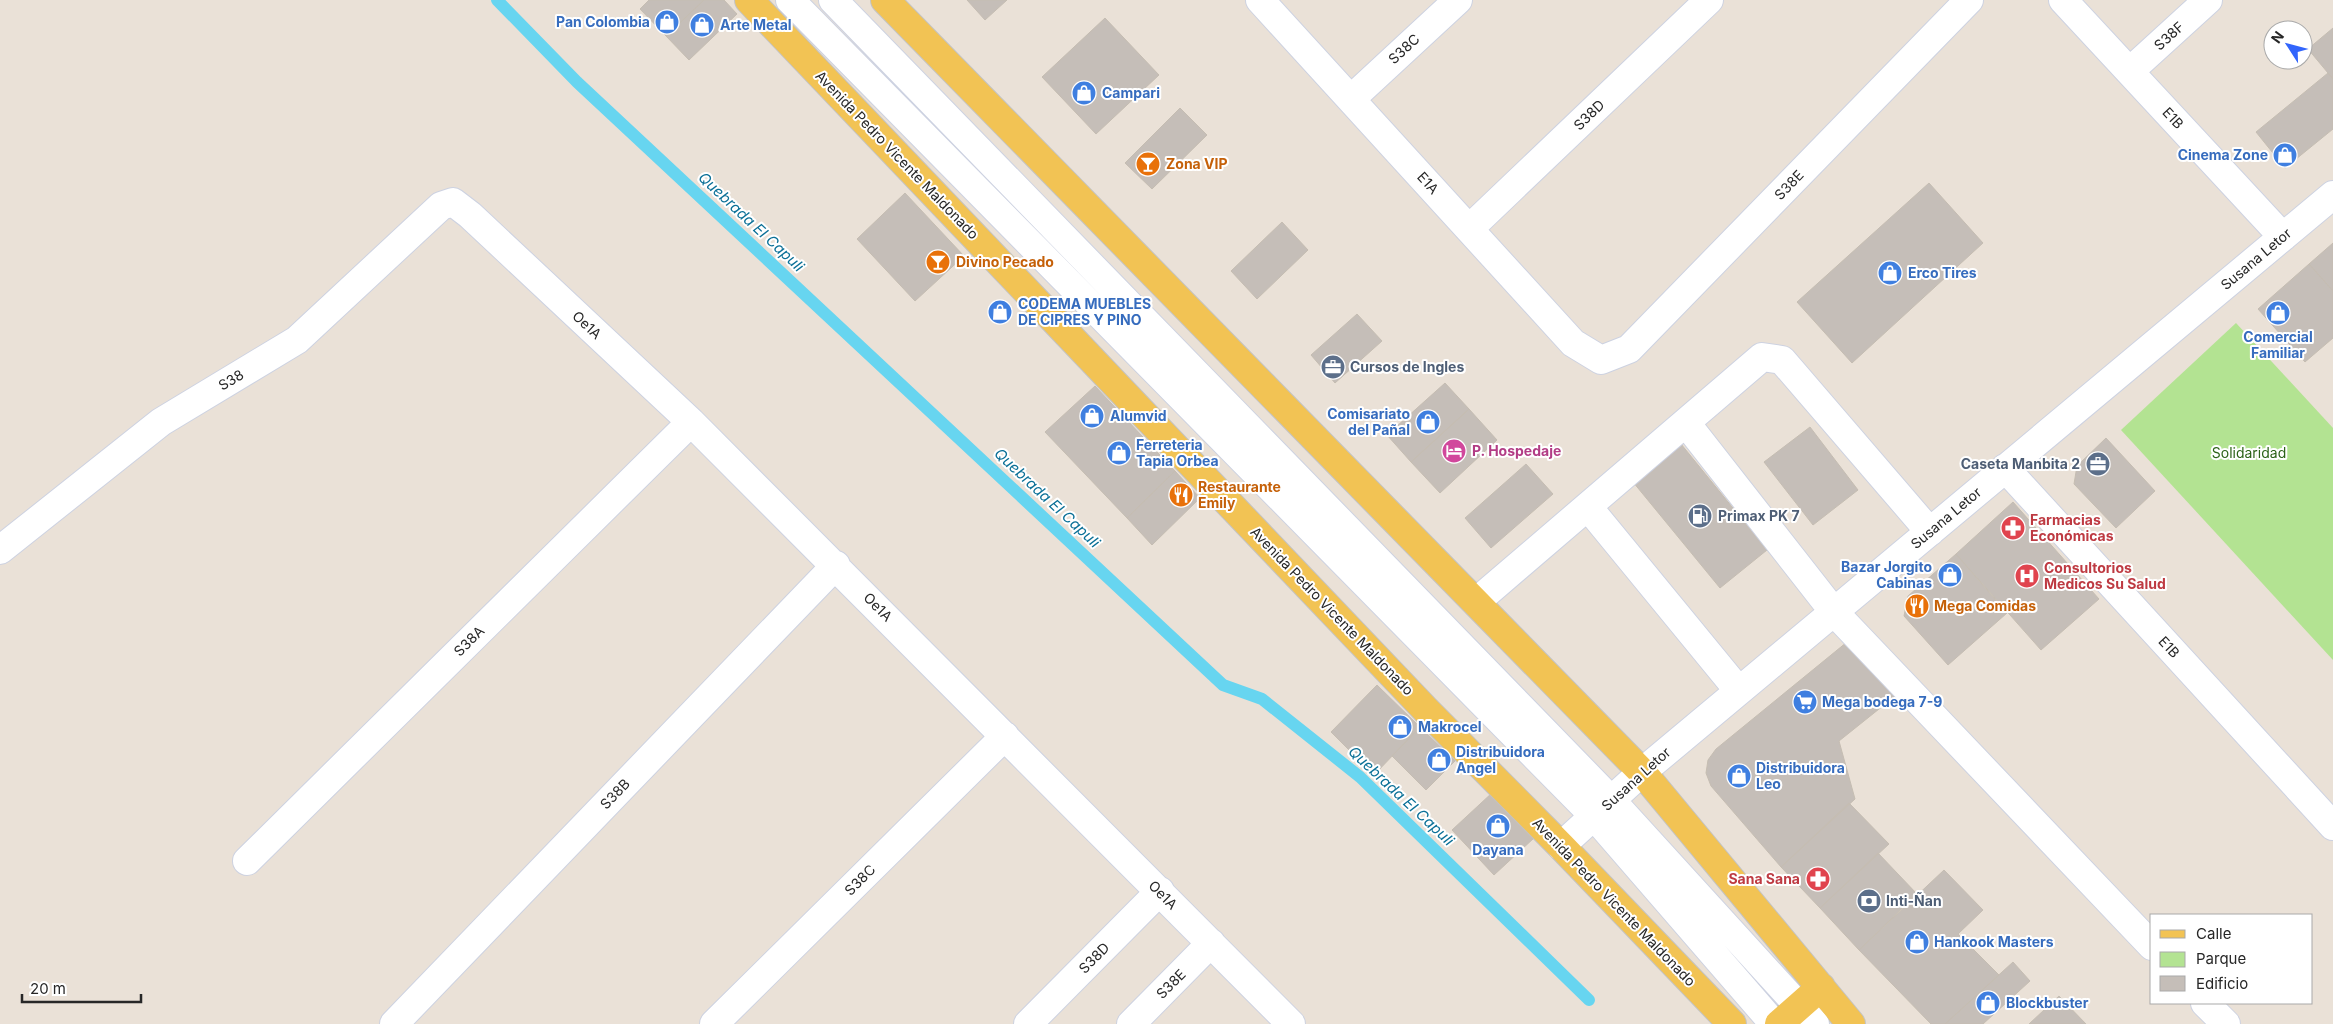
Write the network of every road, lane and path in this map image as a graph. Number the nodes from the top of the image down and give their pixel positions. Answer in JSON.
{"nodes":[{"id":1,"x":749,"y":0,"type":"edge"},
{"id":2,"x":790,"y":0,"type":"edge"},
{"id":3,"x":833,"y":0,"type":"edge"},
{"id":4,"x":884,"y":0,"type":"edge"},
{"id":5,"x":1260,"y":0,"type":"edge"},
{"id":6,"x":1458,"y":0,"type":"edge"},
{"id":7,"x":1709,"y":0,"type":"edge"},
{"id":8,"x":1970,"y":0,"type":"edge"},
{"id":9,"x":2063,"y":0,"type":"edge"},
{"id":10,"x":2208,"y":0,"type":"edge"},
{"id":11,"x":2130,"y":72,"type":"junction"},
{"id":12,"x":1351,"y":99,"type":"junction"},
{"id":13,"x":2333,"y":195,"type":"edge"},
{"id":14,"x":453,"y":202,"type":"joint"},
{"id":15,"x":1469,"y":229,"type":"junction"},
{"id":16,"x":2282,"y":237,"type":"junction"},
{"id":17,"x":1601,"y":360,"type":"joint"},
{"id":18,"x":691,"y":422,"type":"junction"},
{"id":19,"x":1686,"y":423,"type":"junction"},
{"id":20,"x":2005,"y":468,"type":"junction"},
{"id":21,"x":1588,"y":506,"type":"junction"},
{"id":22,"x":1930,"y":532,"type":"junction"},
{"id":23,"x":0,"y":550,"type":"edge"},
{"id":24,"x":836,"y":565,"type":"junction"},
{"id":25,"x":1476,"y":602,"type":"junction"},
{"id":26,"x":1834,"y":612,"type":"junction"},
{"id":27,"x":1739,"y":691,"type":"junction"},
{"id":28,"x":1006,"y":736,"type":"junction"},
{"id":29,"x":1642,"y":772,"type":"junction"},
{"id":30,"x":1603,"y":808,"type":"junction"},
{"id":31,"x":2333,"y":826,"type":"edge"},
{"id":32,"x":1561,"y":846,"type":"junction"},
{"id":33,"x":246,"y":860,"type":"dead end"},
{"id":34,"x":1160,"y":891,"type":"junction"},
{"id":35,"x":1211,"y":943,"type":"junction"},
{"id":36,"x":2150,"y":944,"type":"edge"},
{"id":37,"x":1821,"y":987,"type":"junction"},
{"id":38,"x":2206,"y":1004,"type":"edge"},
{"id":39,"x":1807,"y":1015,"type":"edge"},
{"id":40,"x":394,"y":1024,"type":"edge"},
{"id":41,"x":714,"y":1024,"type":"edge"},
{"id":42,"x":1028,"y":1024,"type":"edge"},
{"id":43,"x":1132,"y":1024,"type":"edge"},
{"id":44,"x":1291,"y":1024,"type":"edge"},
{"id":45,"x":1732,"y":1024,"type":"edge"},
{"id":46,"x":1774,"y":1024,"type":"edge"},
{"id":47,"x":1779,"y":1024,"type":"edge"},
{"id":48,"x":1851,"y":1024,"type":"edge"},
{"id":49,"x":2226,"y":1024,"type":"edge"}],
"edges":[{"from":1,"to":32,"type":"main road","name":"Avenida Pedro Vicente Maldonado"},
{"from":2,"to":30,"type":"street"},
{"from":3,"to":30,"type":"street"},
{"from":4,"to":25,"type":"main road"},
{"from":5,"to":12,"type":"street","name":"E1A"},
{"from":6,"to":12,"type":"street","name":"S38C"},
{"from":7,"to":15,"type":"street","name":"S38D"},
{"from":8,"to":17,"type":"street","name":"S38E"},
{"from":9,"to":11,"type":"street","name":"E1B"},
{"from":10,"to":11,"type":"street","name":"S38F"},
{"from":11,"to":16,"type":"street","name":"E1B"},
{"from":12,"to":15,"type":"street","name":"E1A"},
{"from":13,"to":16,"type":"street","name":"Susana Letor"},
{"from":14,"to":18,"type":"street","name":"Oe1A"},
{"from":14,"to":23,"type":"street","name":"S38"},
{"from":15,"to":17,"type":"street","name":"E1A"},
{"from":16,"to":20,"type":"street","name":"Susana Letor"},
{"from":18,"to":24,"type":"street","name":"Oe1A"},
{"from":18,"to":33,"type":"street","name":"S38A"},
{"from":19,"to":21,"type":"street"},
{"from":19,"to":22,"type":"street"},
{"from":19,"to":26,"type":"street"},
{"from":20,"to":22,"type":"street","name":"Susana Letor"},
{"from":20,"to":31,"type":"street","name":"E1B"},
{"from":21,"to":25,"type":"street"},
{"from":21,"to":27,"type":"street"},
{"from":22,"to":26,"type":"street","name":"Susana Letor"},
{"from":24,"to":28,"type":"street","name":"Oe1A"},
{"from":24,"to":40,"type":"street","name":"S38B"},
{"from":25,"to":29,"type":"main road"},
{"from":26,"to":27,"type":"street","name":"Susana Letor"},
{"from":26,"to":36,"type":"street"},
{"from":27,"to":29,"type":"street","name":"Susana Letor"},
{"from":28,"to":34,"type":"street","name":"Oe1A"},
{"from":28,"to":41,"type":"street","name":"S38C"},
{"from":29,"to":30,"type":"street","name":"Susana Letor"},
{"from":29,"to":37,"type":"main road"},
{"from":30,"to":32,"type":"street","name":"Susana Letor"},
{"from":30,"to":39,"type":"street"},
{"from":30,"to":46,"type":"street"},
{"from":32,"to":45,"type":"main road","name":"Avenida Pedro Vicente Maldonado"},
{"from":34,"to":35,"type":"street","name":"Oe1A"},
{"from":34,"to":42,"type":"street","name":"S38D"},
{"from":35,"to":43,"type":"street","name":"S38E"},
{"from":35,"to":44,"type":"street","name":"Oe1A"},
{"from":37,"to":39,"type":"main road"},
{"from":37,"to":48,"type":"main road"},
{"from":38,"to":49,"type":"street"},
{"from":39,"to":47,"type":"main road"}]}
